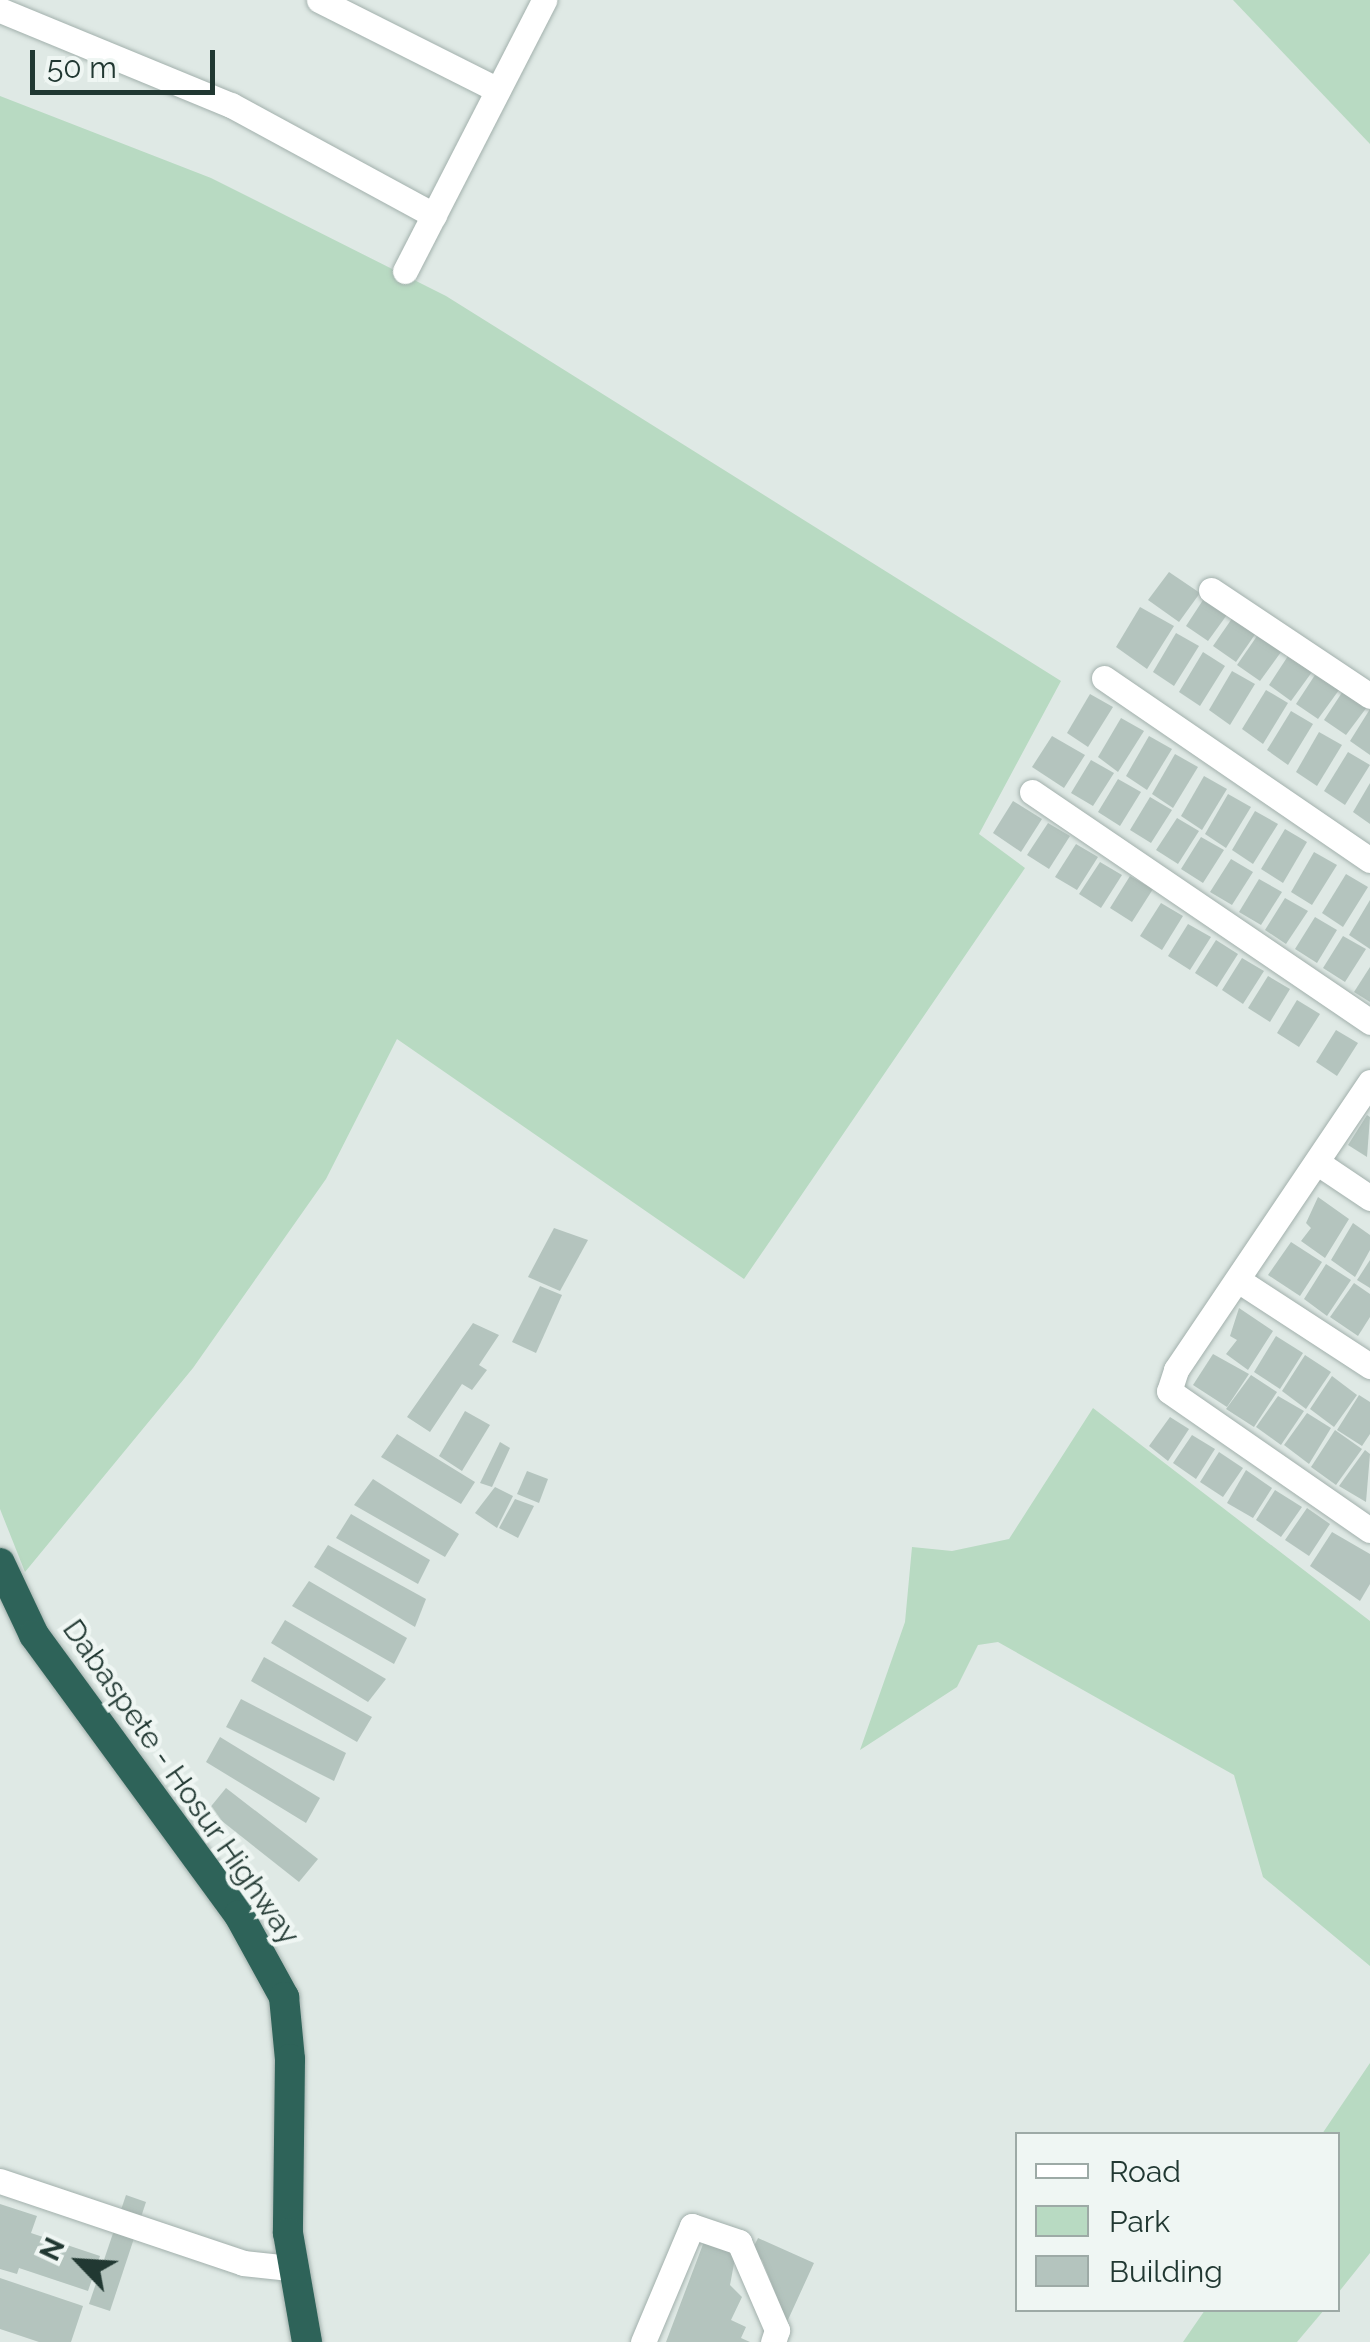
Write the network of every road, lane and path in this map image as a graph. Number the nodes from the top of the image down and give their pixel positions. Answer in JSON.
{"nodes":[{"id":1,"x":318,"y":0,"type":"edge"},
{"id":2,"x":544,"y":0,"type":"edge"},
{"id":3,"x":0,"y":10,"type":"edge"},
{"id":4,"x":498,"y":90,"type":"junction"},
{"id":5,"x":434,"y":215,"type":"junction"},
{"id":6,"x":405,"y":271,"type":"dead end"},
{"id":7,"x":1211,"y":590,"type":"dead end"},
{"id":8,"x":1104,"y":678,"type":"dead end"},
{"id":9,"x":1370,"y":696,"type":"edge"},
{"id":10,"x":1032,"y":792,"type":"dead end"},
{"id":11,"x":1370,"y":860,"type":"edge"},
{"id":12,"x":1370,"y":1022,"type":"edge"},
{"id":13,"x":1370,"y":1082,"type":"edge"},
{"id":14,"x":1318,"y":1164,"type":"junction"},
{"id":15,"x":1370,"y":1198,"type":"edge"},
{"id":16,"x":1238,"y":1280,"type":"junction"},
{"id":17,"x":1370,"y":1366,"type":"edge"},
{"id":18,"x":1370,"y":1530,"type":"edge"},
{"id":19,"x":0,"y":1564,"type":"edge"},
{"id":20,"x":0,"y":2181,"type":"edge"},
{"id":21,"x":290,"y":2268,"type":"junction"},
{"id":22,"x":307,"y":2342,"type":"edge"},
{"id":23,"x":644,"y":2342,"type":"edge"},
{"id":24,"x":773,"y":2342,"type":"edge"}],
"edges":[{"from":1,"to":4,"type":"street"},
{"from":2,"to":4,"type":"street"},
{"from":3,"to":5,"type":"street"},
{"from":4,"to":5,"type":"street"},
{"from":5,"to":6,"type":"street"},
{"from":7,"to":9,"type":"street"},
{"from":8,"to":11,"type":"street"},
{"from":10,"to":12,"type":"street"},
{"from":13,"to":14,"type":"street"},
{"from":14,"to":15,"type":"street"},
{"from":14,"to":16,"type":"street"},
{"from":16,"to":17,"type":"street"},
{"from":16,"to":18,"type":"street"},
{"from":19,"to":21,"type":"highway","name":"Dabaspete - Hosur Highway"},
{"from":20,"to":21,"type":"street"},
{"from":21,"to":22,"type":"highway","name":"Dabaspete - Hosur Highway"},
{"from":23,"to":24,"type":"street"}]}
